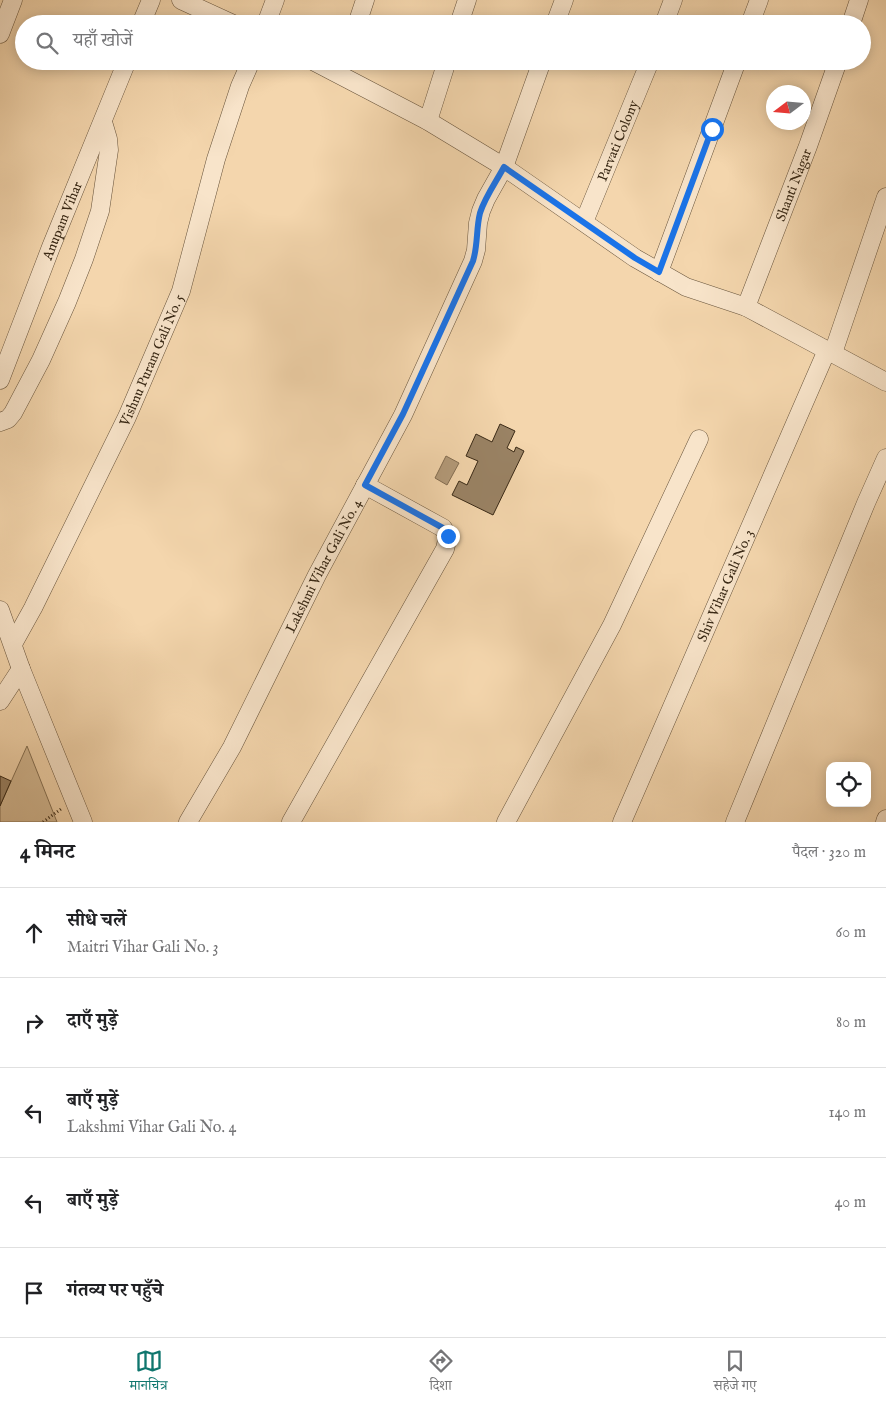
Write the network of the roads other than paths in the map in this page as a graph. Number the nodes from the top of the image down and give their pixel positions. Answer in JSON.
{"nodes":[{"id":1,"x":13,"y":0,"type":"edge"},
{"id":2,"x":151,"y":0,"type":"edge"},
{"id":3,"x":181,"y":0,"type":"edge"},
{"id":4,"x":275,"y":0,"type":"edge"},
{"id":5,"x":365,"y":0,"type":"edge"},
{"id":6,"x":466,"y":0,"type":"edge"},
{"id":7,"x":564,"y":0,"type":"edge"},
{"id":8,"x":673,"y":0,"type":"edge"},
{"id":9,"x":759,"y":0,"type":"edge"},
{"id":10,"x":859,"y":0,"type":"edge"},
{"id":11,"x":145,"y":15,"type":"edge"},
{"id":12,"x":214,"y":15,"type":"edge"},
{"id":13,"x":269,"y":15,"type":"edge"},
{"id":14,"x":360,"y":15,"type":"edge"},
{"id":15,"x":462,"y":15,"type":"edge"},
{"id":16,"x":558,"y":15,"type":"edge"},
{"id":17,"x":667,"y":15,"type":"edge"},
{"id":18,"x":753,"y":15,"type":"edge"},
{"id":19,"x":854,"y":15,"type":"edge"},
{"id":20,"x":0,"y":34,"type":"edge"},
{"id":21,"x":123,"y":70,"type":"edge"},
{"id":22,"x":247,"y":70,"type":"edge"},
{"id":23,"x":345,"y":70,"type":"edge"},
{"id":24,"x":444,"y":70,"type":"edge"},
{"id":25,"x":539,"y":70,"type":"edge"},
{"id":26,"x":646,"y":70,"type":"edge"},
{"id":27,"x":734,"y":70,"type":"edge"},
{"id":28,"x":835,"y":70,"type":"edge"},
{"id":29,"x":428,"y":121,"type":"junction"},
{"id":30,"x":103,"y":122,"type":"junction"},
{"id":31,"x":504,"y":167,"type":"junction"},
{"id":32,"x":886,"y":197,"type":"edge"},
{"id":33,"x":584,"y":222,"type":"junction"},
{"id":34,"x":659,"y":272,"type":"junction"},
{"id":35,"x":746,"y":308,"type":"junction"},
{"id":36,"x":830,"y":351,"type":"junction"},
{"id":37,"x":0,"y":380,"type":"edge"},
{"id":38,"x":886,"y":382,"type":"edge"},
{"id":39,"x":0,"y":422,"type":"edge"},
{"id":40,"x":699,"y":439,"type":"dead end"},
{"id":41,"x":886,"y":458,"type":"edge"},
{"id":42,"x":365,"y":485,"type":"junction"},
{"id":43,"x":0,"y":610,"type":"edge"},
{"id":44,"x":12,"y":644,"type":"junction"},
{"id":45,"x":21,"y":669,"type":"junction"},
{"id":46,"x":0,"y":701,"type":"edge"},
{"id":47,"x":83,"y":822,"type":"edge"},
{"id":48,"x":188,"y":822,"type":"edge"},
{"id":49,"x":291,"y":822,"type":"edge"},
{"id":50,"x":506,"y":822,"type":"edge"},
{"id":51,"x":622,"y":822,"type":"edge"},
{"id":52,"x":736,"y":822,"type":"edge"}],
"edges":[{"from":1,"to":20,"type":"street"},
{"from":2,"to":11,"type":"street"},
{"from":3,"to":12,"type":"street"},
{"from":4,"to":13,"type":"street"},
{"from":5,"to":14,"type":"street"},
{"from":6,"to":15,"type":"street"},
{"from":7,"to":16,"type":"street"},
{"from":8,"to":17,"type":"street"},
{"from":9,"to":18,"type":"street"},
{"from":10,"to":19,"type":"street"},
{"from":21,"to":30,"type":"street","name":"Anupam Vihar"},
{"from":22,"to":44,"type":"street","name":"Vishnu Puram Gali No. 5"},
{"from":23,"to":29,"type":"street"},
{"from":24,"to":29,"type":"street"},
{"from":25,"to":31,"type":"street","name":"Lakshmi Vihar Gali No. 4"},
{"from":26,"to":33,"type":"street","name":"Parvati Colony"},
{"from":27,"to":34,"type":"street"},
{"from":28,"to":35,"type":"street","name":"Shanti Nagar"},
{"from":29,"to":31,"type":"street"},
{"from":30,"to":37,"type":"street","name":"Anupam Vihar"},
{"from":30,"to":39,"type":"street"},
{"from":31,"to":33,"type":"street"},
{"from":31,"to":42,"type":"street","name":"Lakshmi Vihar Gali No. 4"},
{"from":32,"to":36,"type":"street","name":"Shiv Vihar Gali No. 3"},
{"from":33,"to":34,"type":"street"},
{"from":34,"to":35,"type":"street"},
{"from":35,"to":36,"type":"street"},
{"from":36,"to":38,"type":"street"},
{"from":36,"to":51,"type":"street","name":"Shiv Vihar Gali No. 3"},
{"from":40,"to":50,"type":"street"},
{"from":41,"to":52,"type":"street"},
{"from":42,"to":48,"type":"street","name":"Lakshmi Vihar Gali No. 4"},
{"from":42,"to":49,"type":"street"},
{"from":43,"to":44,"type":"street"},
{"from":44,"to":45,"type":"street"},
{"from":45,"to":46,"type":"street"},
{"from":45,"to":47,"type":"street"}]}
